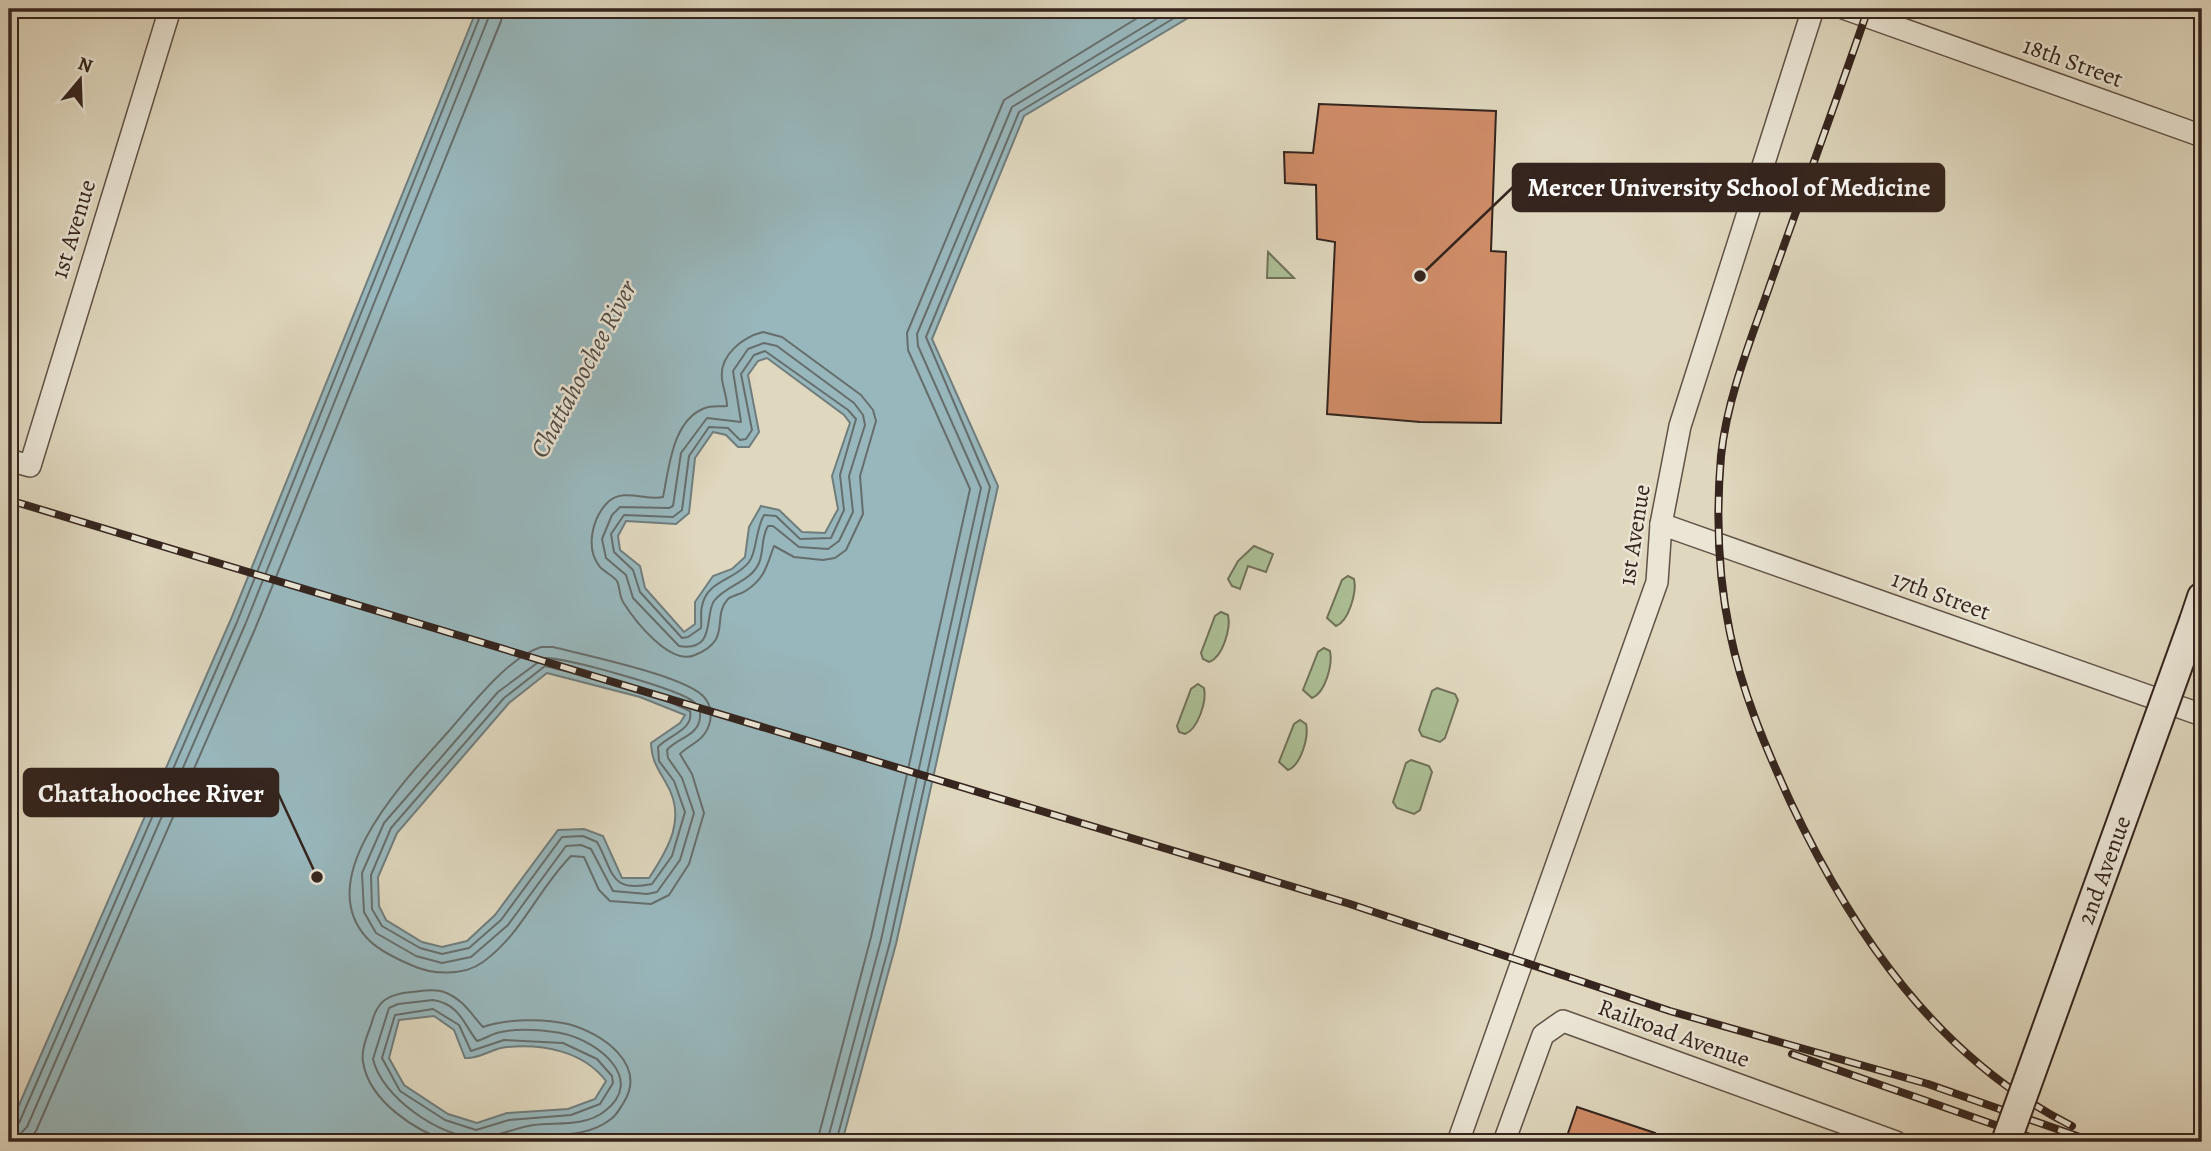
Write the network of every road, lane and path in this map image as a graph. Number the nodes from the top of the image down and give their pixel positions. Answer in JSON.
{"nodes":[{"id":1,"x":168,"y":9,"type":"edge"},
{"id":2,"x":1813,"y":9,"type":"edge"},
{"id":3,"x":1846,"y":9,"type":"edge"},
{"id":4,"x":2202,"y":136,"type":"edge"},
{"id":5,"x":9,"y":460,"type":"edge"},
{"id":6,"x":1661,"y":524,"type":"junction"},
{"id":7,"x":2198,"y":609,"type":"edge"},
{"id":8,"x":2202,"y":715,"type":"edge"},
{"id":9,"x":1458,"y":1142,"type":"edge"},
{"id":10,"x":1504,"y":1142,"type":"edge"},
{"id":11,"x":1896,"y":1142,"type":"edge"},
{"id":12,"x":2006,"y":1142,"type":"edge"}],
"edges":[{"from":1,"to":5,"type":"street","name":"1st Avenue"},
{"from":2,"to":6,"type":"street","name":"1st Avenue"},
{"from":3,"to":4,"type":"street","name":"18th Street"},
{"from":6,"to":8,"type":"street","name":"17th Street"},
{"from":6,"to":9,"type":"street","name":"1st Avenue"},
{"from":7,"to":12,"type":"main road","name":"2nd Avenue","bridge":true},
{"from":10,"to":11,"type":"street","name":"Railroad Avenue"}]}
